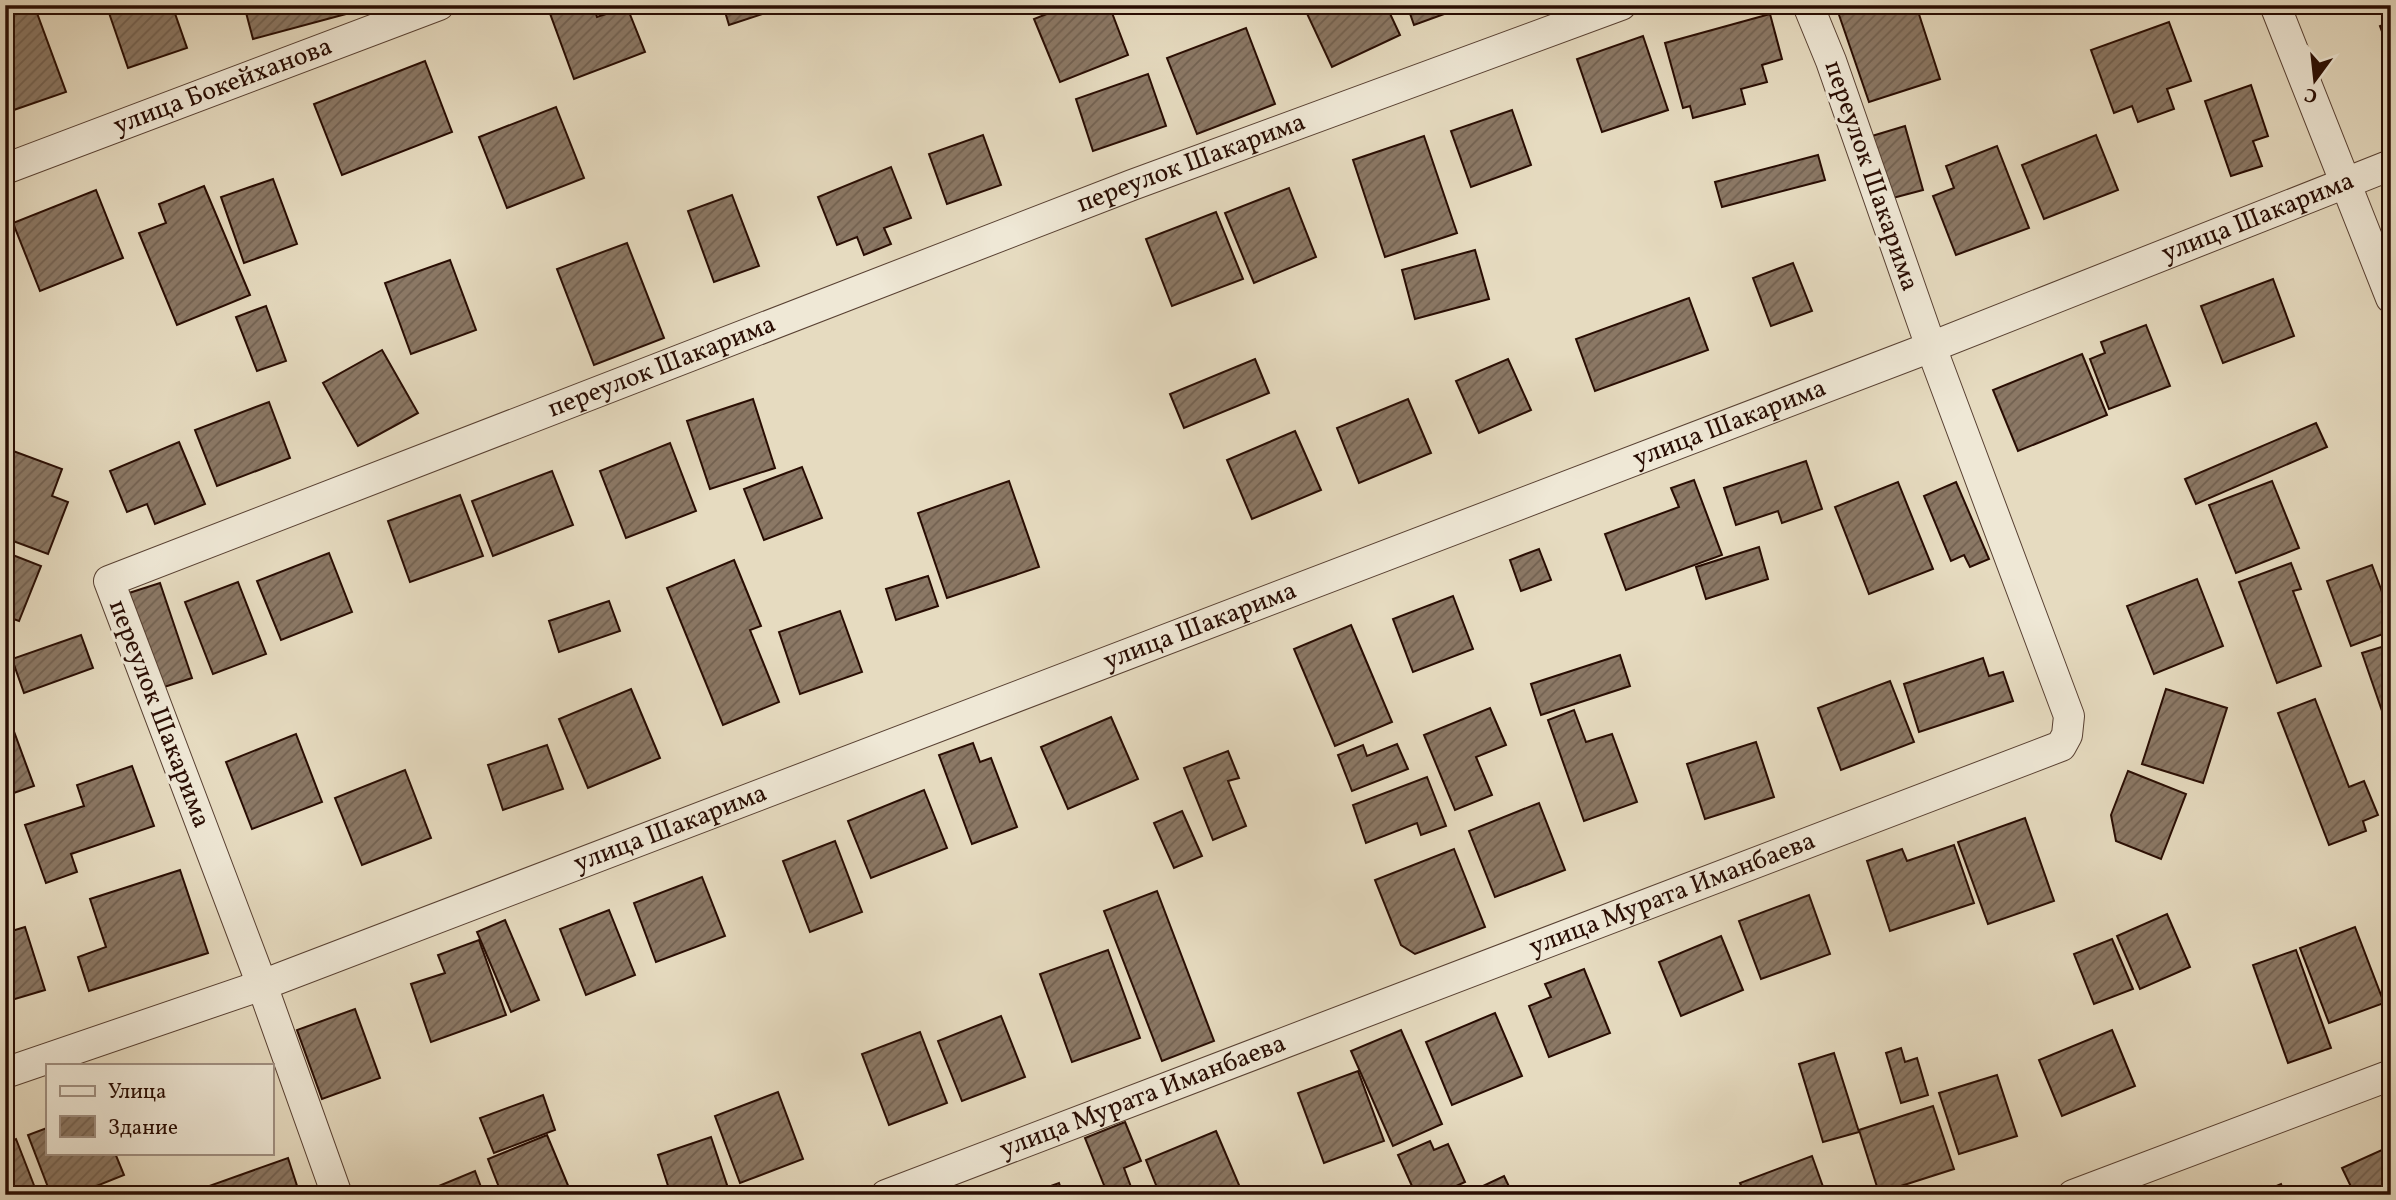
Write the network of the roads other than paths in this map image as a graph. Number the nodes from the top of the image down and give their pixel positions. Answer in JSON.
{"nodes":[{"id":1,"x":439,"y":5,"type":"edge"},
{"id":2,"x":1621,"y":5,"type":"edge"},
{"id":3,"x":1808,"y":5,"type":"edge"},
{"id":4,"x":2275,"y":5,"type":"edge"},
{"id":5,"x":2391,"y":165,"type":"edge"},
{"id":6,"x":5,"y":169,"type":"edge"},
{"id":7,"x":2346,"y":182,"type":"junction"},
{"id":8,"x":2391,"y":298,"type":"edge"},
{"id":9,"x":1931,"y":347,"type":"junction"},
{"id":10,"x":262,"y":985,"type":"junction"},
{"id":11,"x":5,"y":1073,"type":"edge"},
{"id":12,"x":2391,"y":1075,"type":"edge"},
{"id":13,"x":337,"y":1195,"type":"edge"},
{"id":14,"x":886,"y":1195,"type":"edge"},
{"id":15,"x":2073,"y":1195,"type":"edge"}],
"edges":[{"from":1,"to":6,"type":"street","name":"улица Бокейханова"},
{"from":2,"to":10,"type":"street","name":"переулок Шакарима"},
{"from":3,"to":9,"type":"street","name":"переулок Шакарима"},
{"from":4,"to":7,"type":"street"},
{"from":5,"to":7,"type":"street","name":"улица Шакарима"},
{"from":7,"to":8,"type":"street"},
{"from":7,"to":9,"type":"street","name":"улица Шакарима"},
{"from":9,"to":10,"type":"street","name":"улица Шакарима"},
{"from":9,"to":14,"type":"street","name":"улица Мурата Иманбаева"},
{"from":10,"to":11,"type":"street","name":"улица Шакарима"},
{"from":10,"to":13,"type":"street"},
{"from":12,"to":15,"type":"street"}]}
